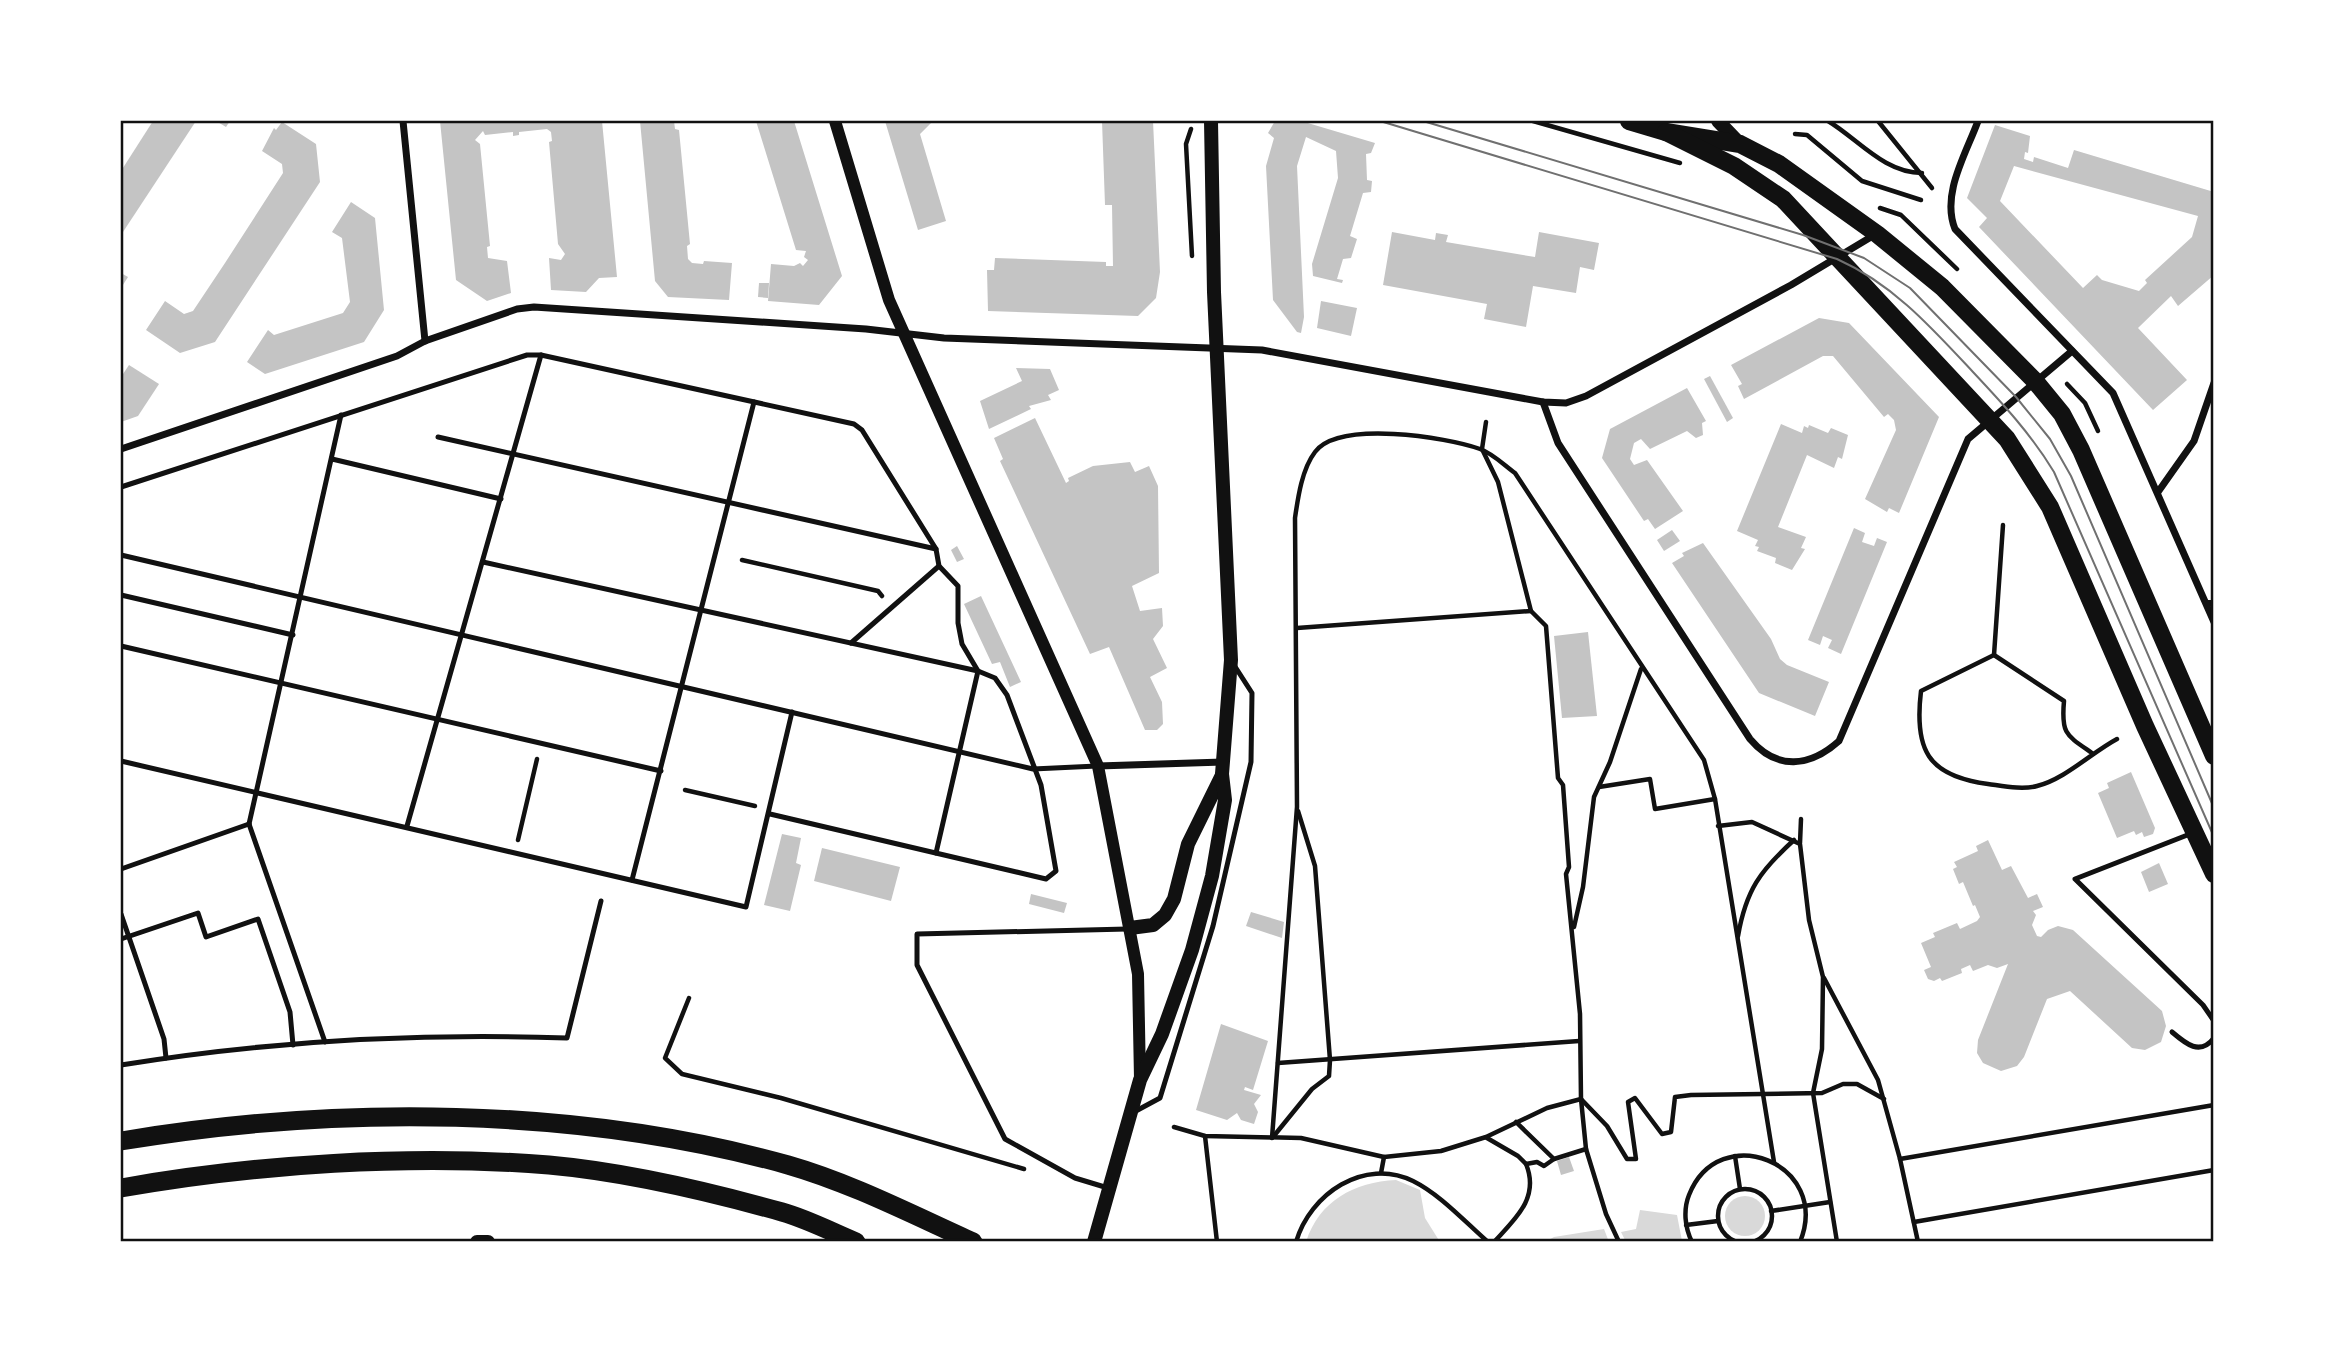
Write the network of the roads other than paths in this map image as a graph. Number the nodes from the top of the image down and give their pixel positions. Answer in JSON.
{"nodes":[{"id":1,"x":403,"y":121,"type":"edge"},
{"id":2,"x":835,"y":121,"type":"edge"},
{"id":3,"x":1211,"y":121,"type":"edge"},
{"id":4,"x":1629,"y":121,"type":"edge"},
{"id":5,"x":1718,"y":121,"type":"edge"},
{"id":6,"x":1978,"y":121,"type":"edge"},
{"id":7,"x":1666,"y":132,"type":"junction"},
{"id":8,"x":1740,"y":144,"type":"junction"},
{"id":9,"x":1877,"y":234,"type":"junction"},
{"id":10,"x":1837,"y":259,"type":"junction"},
{"id":11,"x":903,"y":333,"type":"junction"},
{"id":12,"x":425,"y":341,"type":"junction"},
{"id":13,"x":1218,"y":349,"type":"junction"},
{"id":14,"x":2072,"y":351,"type":"junction"},
{"id":15,"x":541,"y":355,"type":"junction"},
{"id":16,"x":2035,"y":381,"type":"junction"},
{"id":17,"x":2214,"y":383,"type":"edge"},
{"id":18,"x":754,"y":402,"type":"junction"},
{"id":19,"x":1544,"y":402,"type":"junction"},
{"id":20,"x":341,"y":415,"type":"junction"},
{"id":21,"x":1990,"y":418,"type":"junction"},
{"id":22,"x":438,"y":436,"type":"dead end"},
{"id":23,"x":121,"y":449,"type":"edge"},
{"id":24,"x":513,"y":454,"type":"junction"},
{"id":25,"x":332,"y":459,"type":"junction"},
{"id":26,"x":121,"y":487,"type":"edge"},
{"id":27,"x":2158,"y":492,"type":"junction"},
{"id":28,"x":501,"y":499,"type":"junction"},
{"id":29,"x":729,"y":501,"type":"junction"},
{"id":30,"x":936,"y":548,"type":"junction"},
{"id":31,"x":121,"y":555,"type":"edge"},
{"id":32,"x":482,"y":562,"type":"junction"},
{"id":33,"x":939,"y":566,"type":"junction"},
{"id":34,"x":121,"y":595,"type":"edge"},
{"id":35,"x":302,"y":597,"type":"junction"},
{"id":36,"x":2210,"y":603,"type":"edge"},
{"id":37,"x":701,"y":610,"type":"junction"},
{"id":38,"x":2214,"y":622,"type":"edge"},
{"id":39,"x":293,"y":635,"type":"junction"},
{"id":40,"x":462,"y":635,"type":"junction"},
{"id":41,"x":851,"y":643,"type":"junction"},
{"id":42,"x":121,"y":646,"type":"edge"},
{"id":43,"x":1231,"y":660,"type":"junction"},
{"id":44,"x":978,"y":671,"type":"junction"},
{"id":45,"x":282,"y":683,"type":"junction"},
{"id":46,"x":682,"y":687,"type":"junction"},
{"id":47,"x":792,"y":712,"type":"junction"},
{"id":48,"x":439,"y":719,"type":"junction"},
{"id":49,"x":959,"y":752,"type":"junction"},
{"id":50,"x":2214,"y":756,"type":"edge"},
{"id":51,"x":121,"y":761,"type":"edge"},
{"id":52,"x":1098,"y":766,"type":"junction"},
{"id":53,"x":1223,"y":768,"type":"junction"},
{"id":54,"x":1033,"y":769,"type":"junction"},
{"id":55,"x":661,"y":771,"type":"junction"},
{"id":56,"x":256,"y":791,"type":"junction"},
{"id":57,"x":770,"y":814,"type":"junction"},
{"id":58,"x":249,"y":824,"type":"junction"},
{"id":59,"x":407,"y":826,"type":"junction"},
{"id":60,"x":2193,"y":833,"type":"junction"},
{"id":61,"x":936,"y":852,"type":"junction"},
{"id":62,"x":121,"y":869,"type":"edge"},
{"id":63,"x":2214,"y":874,"type":"edge"},
{"id":64,"x":632,"y":880,"type":"junction"},
{"id":65,"x":601,"y":901,"type":"dead end"},
{"id":66,"x":121,"y":915,"type":"edge"},
{"id":67,"x":1130,"y":928,"type":"junction"},
{"id":68,"x":128,"y":937,"type":"junction"},
{"id":69,"x":121,"y":939,"type":"edge"},
{"id":70,"x":2214,"y":1021,"type":"edge"},
{"id":71,"x":2172,"y":1032,"type":"dead end"},
{"id":72,"x":2214,"y":1038,"type":"edge"},
{"id":73,"x":325,"y":1042,"type":"junction"},
{"id":74,"x":293,"y":1045,"type":"junction"},
{"id":75,"x":166,"y":1058,"type":"junction"},
{"id":76,"x":121,"y":1065,"type":"edge"},
{"id":77,"x":1140,"y":1080,"type":"junction"},
{"id":78,"x":1132,"y":1114,"type":"junction"},
{"id":79,"x":121,"y":1141,"type":"edge"},
{"id":80,"x":121,"y":1188,"type":"edge"},
{"id":81,"x":1110,"y":1188,"type":"junction"},
{"id":82,"x":477,"y":1242,"type":"edge"},
{"id":83,"x":485,"y":1242,"type":"edge"},
{"id":84,"x":856,"y":1242,"type":"edge"},
{"id":85,"x":973,"y":1242,"type":"edge"},
{"id":86,"x":1094,"y":1242,"type":"edge"}],
"edges":[{"from":1,"to":12,"type":"street"},
{"from":2,"to":11,"type":"street"},
{"from":3,"to":13,"type":"main road"},
{"from":4,"to":7,"type":"main road"},
{"from":5,"to":8,"type":"main road"},
{"from":6,"to":14,"type":"street"},
{"from":7,"to":8,"type":"main road"},
{"from":7,"to":10,"type":"main road"},
{"from":8,"to":9,"type":"main road"},
{"from":9,"to":10,"type":"street"},
{"from":9,"to":16,"type":"main road"},
{"from":10,"to":19,"type":"street"},
{"from":10,"to":21,"type":"main road"},
{"from":11,"to":12,"type":"street"},
{"from":11,"to":13,"type":"street"},
{"from":11,"to":52,"type":"street"},
{"from":12,"to":23,"type":"street"},
{"from":13,"to":19,"type":"street"},
{"from":13,"to":43,"type":"main road"},
{"from":14,"to":16,"type":"street"},
{"from":14,"to":27,"type":"street"},
{"from":15,"to":18,"type":"lane"},
{"from":15,"to":20,"type":"lane"},
{"from":15,"to":24,"type":"lane"},
{"from":16,"to":21,"type":"street"},
{"from":16,"to":50,"type":"main road"},
{"from":17,"to":27,"type":"street"},
{"from":18,"to":29,"type":"lane"},
{"from":18,"to":30,"type":"lane"},
{"from":19,"to":21,"type":"street"},
{"from":20,"to":25,"type":"lane"},
{"from":20,"to":26,"type":"lane"},
{"from":21,"to":60,"type":"main road"},
{"from":22,"to":24,"type":"lane"},
{"from":24,"to":28,"type":"lane"},
{"from":24,"to":29,"type":"lane"},
{"from":25,"to":28,"type":"lane"},
{"from":25,"to":35,"type":"lane"},
{"from":27,"to":36,"type":"street"},
{"from":28,"to":32,"type":"lane"},
{"from":29,"to":30,"type":"lane"},
{"from":29,"to":37,"type":"lane"},
{"from":30,"to":33,"type":"lane"},
{"from":31,"to":35,"type":"lane"},
{"from":32,"to":37,"type":"lane"},
{"from":32,"to":40,"type":"lane"},
{"from":33,"to":41,"type":"lane"},
{"from":33,"to":44,"type":"lane"},
{"from":34,"to":39,"type":"lane"},
{"from":35,"to":39,"type":"lane"},
{"from":35,"to":40,"type":"lane"},
{"from":36,"to":38,"type":"street"},
{"from":37,"to":41,"type":"lane"},
{"from":37,"to":46,"type":"lane"},
{"from":39,"to":45,"type":"lane"},
{"from":40,"to":46,"type":"lane"},
{"from":40,"to":48,"type":"lane"},
{"from":41,"to":44,"type":"lane"},
{"from":42,"to":45,"type":"lane"},
{"from":43,"to":53,"type":"main road"},
{"from":43,"to":78,"type":"lane"},
{"from":44,"to":49,"type":"lane"},
{"from":44,"to":54,"type":"lane"},
{"from":45,"to":48,"type":"lane"},
{"from":45,"to":56,"type":"lane"},
{"from":46,"to":47,"type":"lane"},
{"from":46,"to":55,"type":"lane"},
{"from":47,"to":49,"type":"lane"},
{"from":47,"to":57,"type":"lane"},
{"from":48,"to":55,"type":"lane"},
{"from":48,"to":59,"type":"lane"},
{"from":49,"to":54,"type":"lane"},
{"from":49,"to":61,"type":"lane"},
{"from":51,"to":56,"type":"lane"},
{"from":52,"to":53,"type":"street"},
{"from":52,"to":54,"type":"lane"},
{"from":52,"to":67,"type":"street"},
{"from":53,"to":67,"type":"main road"},
{"from":53,"to":77,"type":"main road"},
{"from":54,"to":61,"type":"lane"},
{"from":55,"to":64,"type":"lane"},
{"from":56,"to":58,"type":"lane"},
{"from":56,"to":59,"type":"lane"},
{"from":57,"to":61,"type":"lane"},
{"from":57,"to":64,"type":"lane"},
{"from":58,"to":62,"type":"lane"},
{"from":58,"to":73,"type":"lane"},
{"from":59,"to":64,"type":"lane"},
{"from":60,"to":63,"type":"main road"},
{"from":60,"to":70,"type":"lane"},
{"from":65,"to":73,"type":"lane"},
{"from":66,"to":68,"type":"lane"},
{"from":67,"to":77,"type":"street"},
{"from":67,"to":81,"type":"lane"},
{"from":68,"to":69,"type":"lane"},
{"from":68,"to":74,"type":"lane"},
{"from":68,"to":75,"type":"lane"},
{"from":71,"to":72,"type":"lane"},
{"from":73,"to":74,"type":"lane"},
{"from":74,"to":75,"type":"lane"},
{"from":75,"to":76,"type":"lane"},
{"from":77,"to":78,"type":"main road"},
{"from":78,"to":81,"type":"main road"},
{"from":79,"to":85,"type":"highway"},
{"from":80,"to":84,"type":"highway"},
{"from":81,"to":86,"type":"main road"},
{"from":82,"to":83,"type":"main road"}]}
